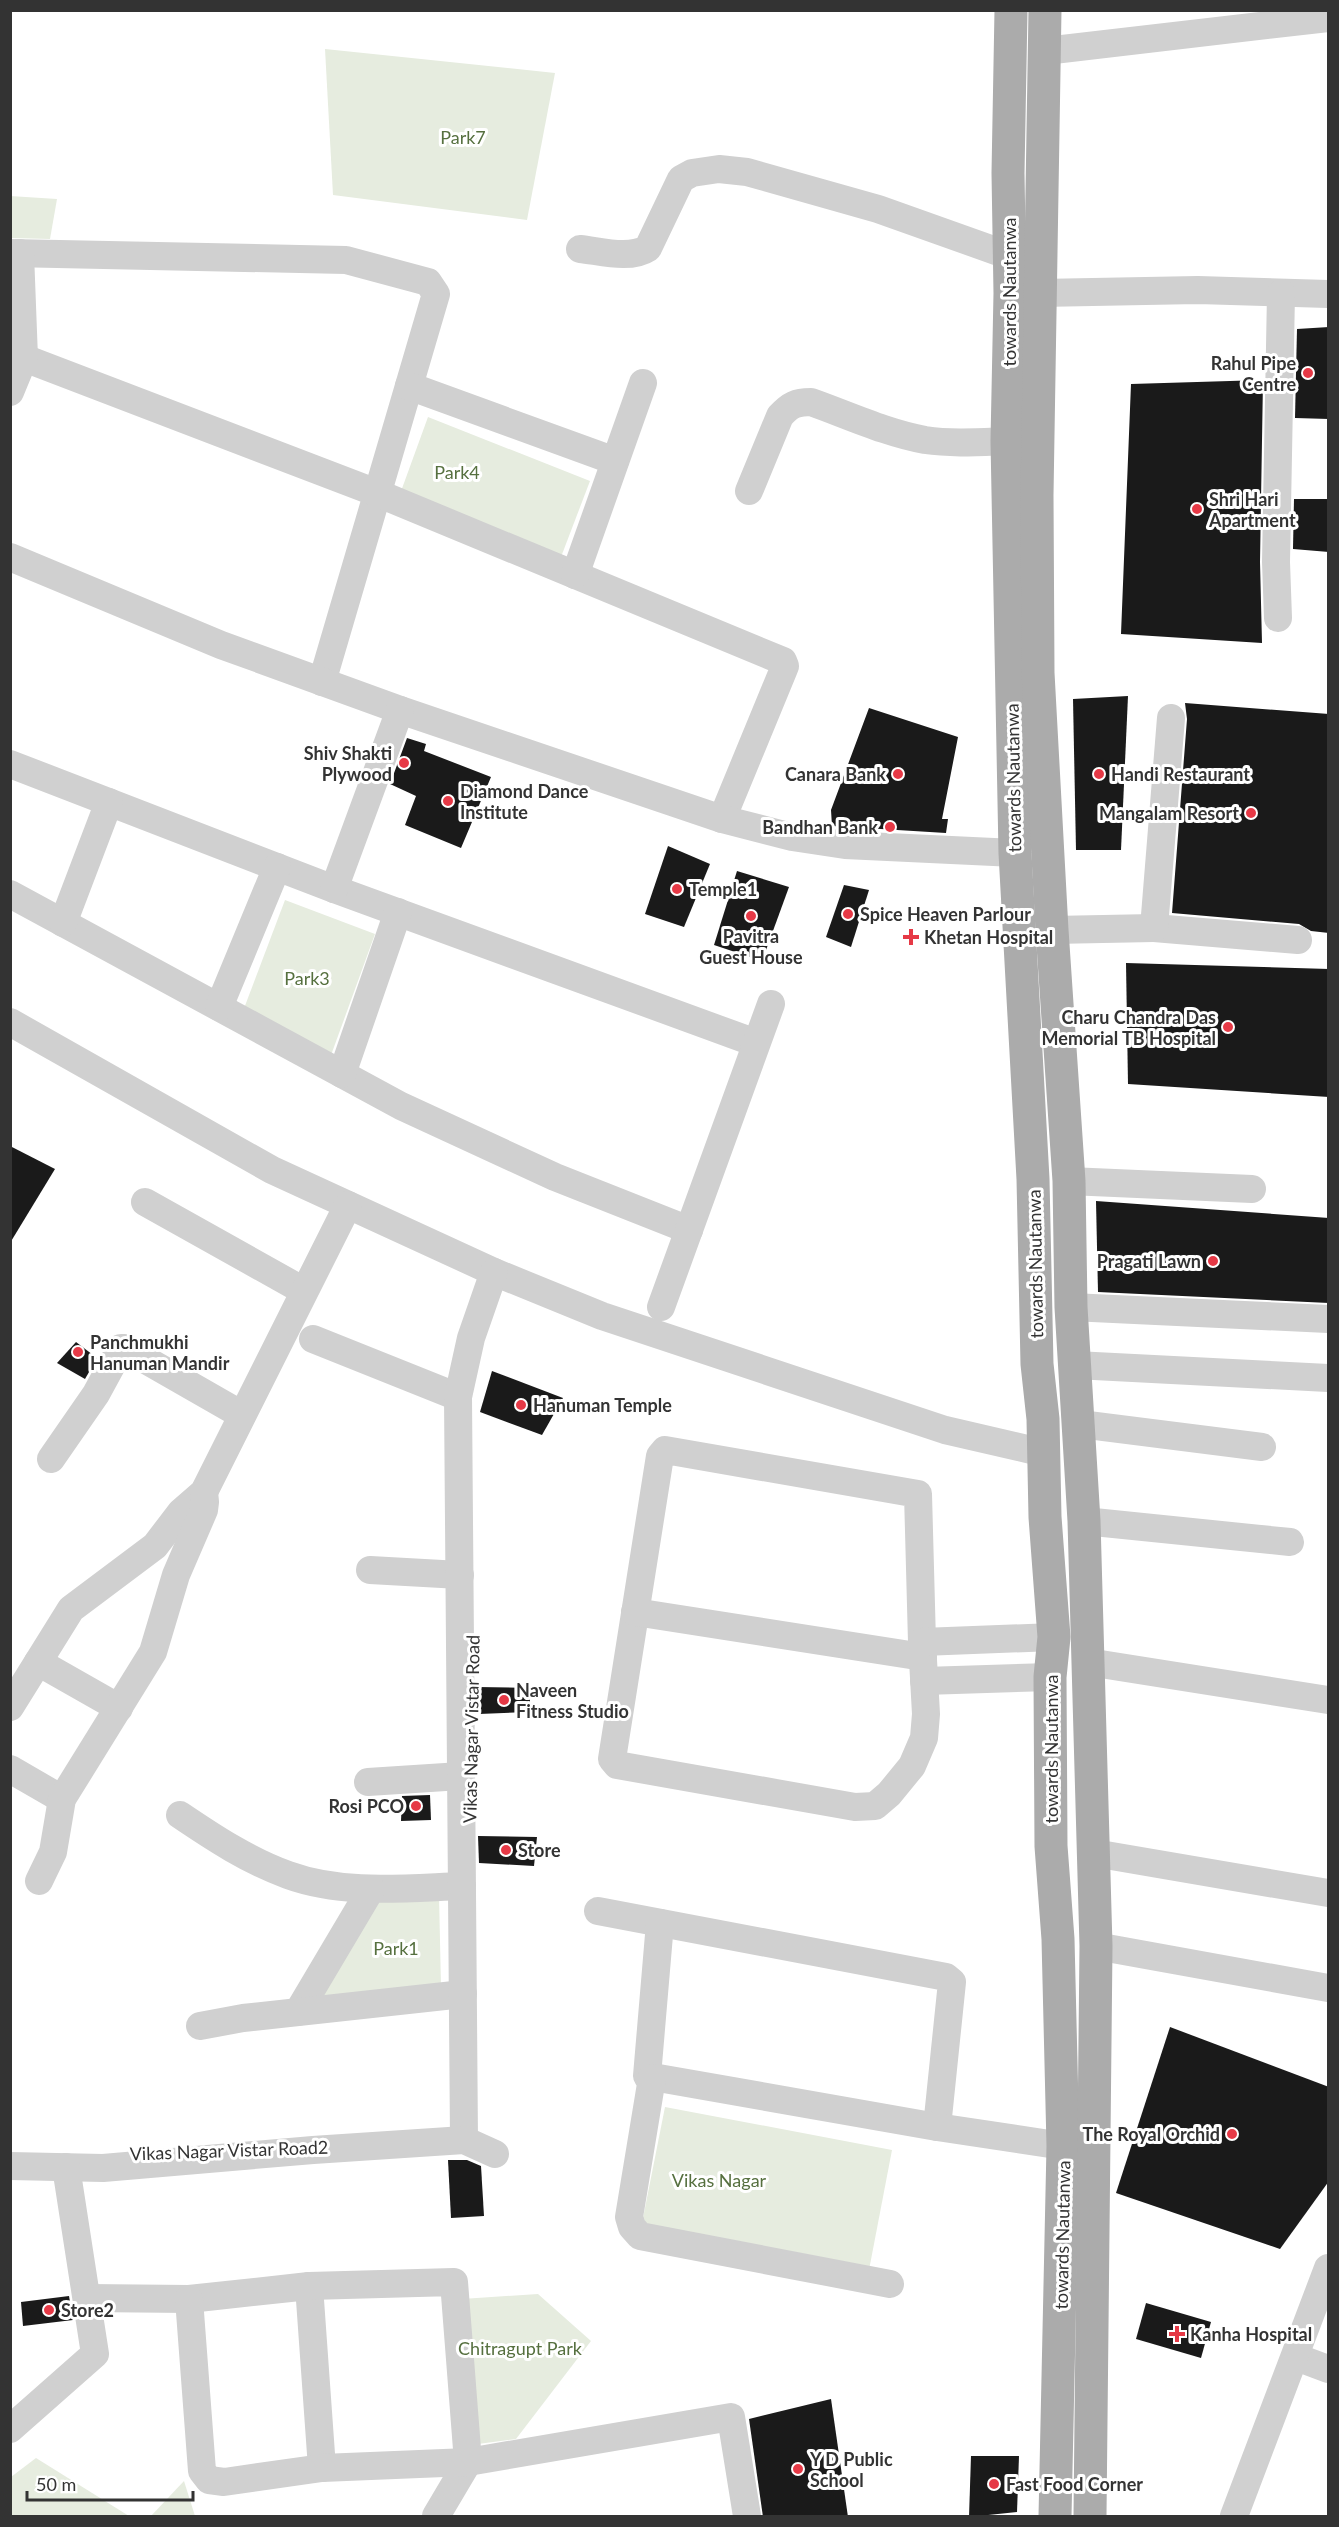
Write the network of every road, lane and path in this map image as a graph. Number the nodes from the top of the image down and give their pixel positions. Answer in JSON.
{"nodes":[{"id":1,"x":1011,"y":10,"type":"edge"},
{"id":2,"x":1045,"y":10,"type":"edge"},
{"id":3,"x":1329,"y":18,"type":"edge"},
{"id":4,"x":1045,"y":51,"type":"junction"},
{"id":5,"x":580,"y":249,"type":"dead end"},
{"id":6,"x":15,"y":253,"type":"edge"},
{"id":7,"x":1010,"y":256,"type":"junction"},
{"id":8,"x":1040,"y":292,"type":"junction"},
{"id":9,"x":1281,"y":292,"type":"junction"},
{"id":10,"x":1329,"y":294,"type":"edge"},
{"id":11,"x":24,"y":358,"type":"junction"},
{"id":12,"x":643,"y":383,"type":"dead end"},
{"id":13,"x":409,"y":386,"type":"junction"},
{"id":14,"x":10,"y":392,"type":"edge"},
{"id":15,"x":1007,"y":441,"type":"junction"},
{"id":16,"x":615,"y":461,"type":"junction"},
{"id":17,"x":749,"y":491,"type":"dead end"},
{"id":18,"x":377,"y":493,"type":"junction"},
{"id":19,"x":10,"y":557,"type":"edge"},
{"id":20,"x":574,"y":575,"type":"junction"},
{"id":21,"x":1278,"y":618,"type":"dead end"},
{"id":22,"x":322,"y":682,"type":"junction"},
{"id":23,"x":400,"y":710,"type":"junction"},
{"id":24,"x":1171,"y":718,"type":"dead end"},
{"id":25,"x":10,"y":764,"type":"edge"},
{"id":26,"x":109,"y":802,"type":"junction"},
{"id":27,"x":722,"y":819,"type":"junction"},
{"id":28,"x":1015,"y":853,"type":"junction"},
{"id":29,"x":277,"y":867,"type":"junction"},
{"id":30,"x":334,"y":889,"type":"junction"},
{"id":31,"x":10,"y":894,"type":"edge"},
{"id":32,"x":398,"y":912,"type":"junction"},
{"id":33,"x":63,"y":923,"type":"junction"},
{"id":34,"x":1154,"y":928,"type":"junction"},
{"id":35,"x":1052,"y":930,"type":"junction"},
{"id":36,"x":1298,"y":940,"type":"dead end"},
{"id":37,"x":771,"y":1004,"type":"dead end"},
{"id":38,"x":219,"y":1008,"type":"junction"},
{"id":39,"x":10,"y":1022,"type":"edge"},
{"id":40,"x":756,"y":1043,"type":"junction"},
{"id":41,"x":342,"y":1074,"type":"junction"},
{"id":42,"x":1069,"y":1181,"type":"junction"},
{"id":43,"x":1252,"y":1189,"type":"dead end"},
{"id":44,"x":145,"y":1202,"type":"dead end"},
{"id":45,"x":348,"y":1206,"type":"junction"},
{"id":46,"x":689,"y":1230,"type":"junction"},
{"id":47,"x":494,"y":1272,"type":"junction"},
{"id":48,"x":304,"y":1291,"type":"junction"},
{"id":49,"x":661,"y":1307,"type":"dead end"},
{"id":50,"x":1071,"y":1307,"type":"junction"},
{"id":51,"x":478,"y":1319,"type":"junction"},
{"id":52,"x":1329,"y":1319,"type":"edge"},
{"id":53,"x":313,"y":1339,"type":"dead end"},
{"id":54,"x":1075,"y":1365,"type":"junction"},
{"id":55,"x":1329,"y":1378,"type":"edge"},
{"id":56,"x":458,"y":1397,"type":"junction"},
{"id":57,"x":242,"y":1415,"type":"junction"},
{"id":58,"x":1080,"y":1424,"type":"junction"},
{"id":59,"x":1262,"y":1447,"type":"dead end"},
{"id":60,"x":1044,"y":1453,"type":"junction"},
{"id":61,"x":51,"y":1459,"type":"dead end"},
{"id":62,"x":204,"y":1492,"type":"junction"},
{"id":63,"x":1084,"y":1521,"type":"junction"},
{"id":64,"x":1290,"y":1542,"type":"dead end"},
{"id":65,"x":370,"y":1570,"type":"dead end"},
{"id":66,"x":459,"y":1575,"type":"junction"},
{"id":67,"x":635,"y":1612,"type":"junction"},
{"id":68,"x":1054,"y":1637,"type":"junction"},
{"id":69,"x":923,"y":1660,"type":"junction"},
{"id":70,"x":38,"y":1662,"type":"junction"},
{"id":71,"x":1088,"y":1662,"type":"junction"},
{"id":72,"x":1050,"y":1677,"type":"junction"},
{"id":73,"x":1329,"y":1700,"type":"edge"},
{"id":74,"x":10,"y":1707,"type":"edge"},
{"id":75,"x":119,"y":1708,"type":"junction"},
{"id":76,"x":10,"y":1769,"type":"edge"},
{"id":77,"x":461,"y":1776,"type":"junction"},
{"id":78,"x":368,"y":1782,"type":"dead end"},
{"id":79,"x":62,"y":1799,"type":"junction"},
{"id":80,"x":180,"y":1815,"type":"dead end"},
{"id":81,"x":1095,"y":1853,"type":"junction"},
{"id":82,"x":39,"y":1881,"type":"dead end"},
{"id":83,"x":462,"y":1886,"type":"junction"},
{"id":84,"x":372,"y":1889,"type":"junction"},
{"id":85,"x":1329,"y":1893,"type":"edge"},
{"id":86,"x":598,"y":1911,"type":"dead end"},
{"id":87,"x":660,"y":1923,"type":"junction"},
{"id":88,"x":1096,"y":1946,"type":"junction"},
{"id":89,"x":1329,"y":1988,"type":"edge"},
{"id":90,"x":463,"y":1994,"type":"junction"},
{"id":91,"x":298,"y":2012,"type":"junction"},
{"id":92,"x":200,"y":2026,"type":"dead end"},
{"id":93,"x":652,"y":2078,"type":"junction"},
{"id":94,"x":937,"y":2127,"type":"junction"},
{"id":95,"x":456,"y":2140,"type":"junction"},
{"id":96,"x":1064,"y":2146,"type":"junction"},
{"id":97,"x":495,"y":2154,"type":"dead end"},
{"id":98,"x":10,"y":2160,"type":"edge"},
{"id":99,"x":10,"y":2166,"type":"edge"},
{"id":100,"x":66,"y":2167,"type":"junction"},
{"id":101,"x":1329,"y":2268,"type":"edge"},
{"id":102,"x":890,"y":2283,"type":"dead end"},
{"id":103,"x":309,"y":2286,"type":"junction"},
{"id":104,"x":87,"y":2298,"type":"junction"},
{"id":105,"x":189,"y":2298,"type":"junction"},
{"id":106,"x":1296,"y":2356,"type":"junction"},
{"id":107,"x":1329,"y":2369,"type":"edge"},
{"id":108,"x":10,"y":2429,"type":"edge"},
{"id":109,"x":468,"y":2462,"type":"junction"},
{"id":110,"x":322,"y":2468,"type":"junction"},
{"id":111,"x":436,"y":2517,"type":"edge"},
{"id":112,"x":747,"y":2517,"type":"edge"},
{"id":113,"x":1055,"y":2517,"type":"edge"},
{"id":114,"x":1090,"y":2517,"type":"edge"},
{"id":115,"x":1234,"y":2517,"type":"edge"}],
"edges":[{"from":1,"to":7,"type":"main road","name":"towards Nautanwa"},
{"from":2,"to":4,"type":"main road"},
{"from":3,"to":4,"type":"street"},
{"from":4,"to":8,"type":"main road"},
{"from":5,"to":7,"type":"street"},
{"from":6,"to":11,"type":"street"},
{"from":6,"to":13,"type":"street"},
{"from":7,"to":15,"type":"main road","name":"towards Nautanwa"},
{"from":8,"to":9,"type":"street"},
{"from":8,"to":35,"type":"main road"},
{"from":9,"to":10,"type":"street"},
{"from":9,"to":21,"type":"street"},
{"from":11,"to":14,"type":"street"},
{"from":11,"to":18,"type":"street"},
{"from":12,"to":16,"type":"street"},
{"from":13,"to":16,"type":"street"},
{"from":13,"to":18,"type":"street"},
{"from":15,"to":17,"type":"street"},
{"from":15,"to":28,"type":"main road","name":"towards Nautanwa"},
{"from":16,"to":20,"type":"street"},
{"from":18,"to":20,"type":"street"},
{"from":18,"to":22,"type":"street"},
{"from":19,"to":22,"type":"street"},
{"from":20,"to":27,"type":"street"},
{"from":22,"to":23,"type":"street"},
{"from":23,"to":27,"type":"street"},
{"from":23,"to":30,"type":"street"},
{"from":24,"to":34,"type":"street"},
{"from":25,"to":26,"type":"street"},
{"from":26,"to":29,"type":"street"},
{"from":26,"to":33,"type":"street"},
{"from":27,"to":28,"type":"street"},
{"from":28,"to":60,"type":"main road","name":"towards Nautanwa"},
{"from":29,"to":30,"type":"street"},
{"from":29,"to":38,"type":"street"},
{"from":30,"to":32,"type":"street"},
{"from":31,"to":33,"type":"street"},
{"from":32,"to":40,"type":"street"},
{"from":32,"to":41,"type":"street"},
{"from":33,"to":38,"type":"street"},
{"from":34,"to":35,"type":"street"},
{"from":34,"to":36,"type":"street"},
{"from":35,"to":42,"type":"main road"},
{"from":37,"to":40,"type":"street"},
{"from":38,"to":41,"type":"street"},
{"from":39,"to":45,"type":"street"},
{"from":40,"to":46,"type":"street"},
{"from":41,"to":46,"type":"street"},
{"from":42,"to":43,"type":"street"},
{"from":42,"to":50,"type":"main road"},
{"from":44,"to":48,"type":"street"},
{"from":45,"to":47,"type":"street"},
{"from":45,"to":48,"type":"street"},
{"from":46,"to":49,"type":"street"},
{"from":47,"to":51,"type":"street"},
{"from":47,"to":60,"type":"street"},
{"from":48,"to":57,"type":"street"},
{"from":50,"to":52,"type":"street"},
{"from":50,"to":54,"type":"main road"},
{"from":51,"to":56,"type":"street"},
{"from":51,"to":95,"type":"street","name":"Vikas Nagar Vistar Road"},
{"from":53,"to":56,"type":"street"},
{"from":54,"to":55,"type":"street"},
{"from":54,"to":58,"type":"main road"},
{"from":56,"to":66,"type":"street"},
{"from":57,"to":61,"type":"street"},
{"from":57,"to":62,"type":"street"},
{"from":58,"to":59,"type":"street"},
{"from":58,"to":63,"type":"main road"},
{"from":60,"to":68,"type":"main road","name":"towards Nautanwa"},
{"from":62,"to":70,"type":"street"},
{"from":62,"to":75,"type":"street"},
{"from":63,"to":64,"type":"street"},
{"from":63,"to":71,"type":"main road"},
{"from":65,"to":66,"type":"street"},
{"from":66,"to":77,"type":"street"},
{"from":67,"to":69,"type":"street"},
{"from":67,"to":69,"type":"street"},
{"from":67,"to":69,"type":"street"},
{"from":68,"to":69,"type":"street"},
{"from":68,"to":72,"type":"main road","name":"towards Nautanwa"},
{"from":69,"to":72,"type":"street"},
{"from":70,"to":74,"type":"street"},
{"from":70,"to":75,"type":"street"},
{"from":71,"to":73,"type":"street"},
{"from":71,"to":81,"type":"main road"},
{"from":72,"to":96,"type":"main road","name":"towards Nautanwa"},
{"from":75,"to":79,"type":"street"},
{"from":76,"to":79,"type":"street"},
{"from":77,"to":78,"type":"street"},
{"from":77,"to":83,"type":"street"},
{"from":79,"to":82,"type":"street"},
{"from":80,"to":84,"type":"street"},
{"from":81,"to":85,"type":"street"},
{"from":81,"to":88,"type":"main road"},
{"from":83,"to":84,"type":"street"},
{"from":83,"to":90,"type":"street"},
{"from":84,"to":91,"type":"street"},
{"from":86,"to":87,"type":"street"},
{"from":87,"to":93,"type":"street"},
{"from":87,"to":94,"type":"street"},
{"from":88,"to":89,"type":"street"},
{"from":88,"to":114,"type":"main road"},
{"from":90,"to":91,"type":"street"},
{"from":90,"to":95,"type":"street"},
{"from":91,"to":92,"type":"street"},
{"from":93,"to":94,"type":"street"},
{"from":93,"to":102,"type":"street"},
{"from":94,"to":96,"type":"street"},
{"from":95,"to":97,"type":"street"},
{"from":95,"to":98,"type":"street","name":"Vikas Nagar Vistar Road2"},
{"from":95,"to":100,"type":"street"},
{"from":96,"to":113,"type":"main road","name":"towards Nautanwa"},
{"from":99,"to":100,"type":"street"},
{"from":100,"to":104,"type":"street"},
{"from":101,"to":106,"type":"street"},
{"from":103,"to":105,"type":"street"},
{"from":103,"to":109,"type":"street"},
{"from":103,"to":110,"type":"street"},
{"from":104,"to":105,"type":"street"},
{"from":104,"to":108,"type":"street"},
{"from":105,"to":110,"type":"street"},
{"from":106,"to":107,"type":"street"},
{"from":106,"to":115,"type":"street"},
{"from":109,"to":110,"type":"street"},
{"from":109,"to":111,"type":"street"},
{"from":109,"to":112,"type":"street"}]}
